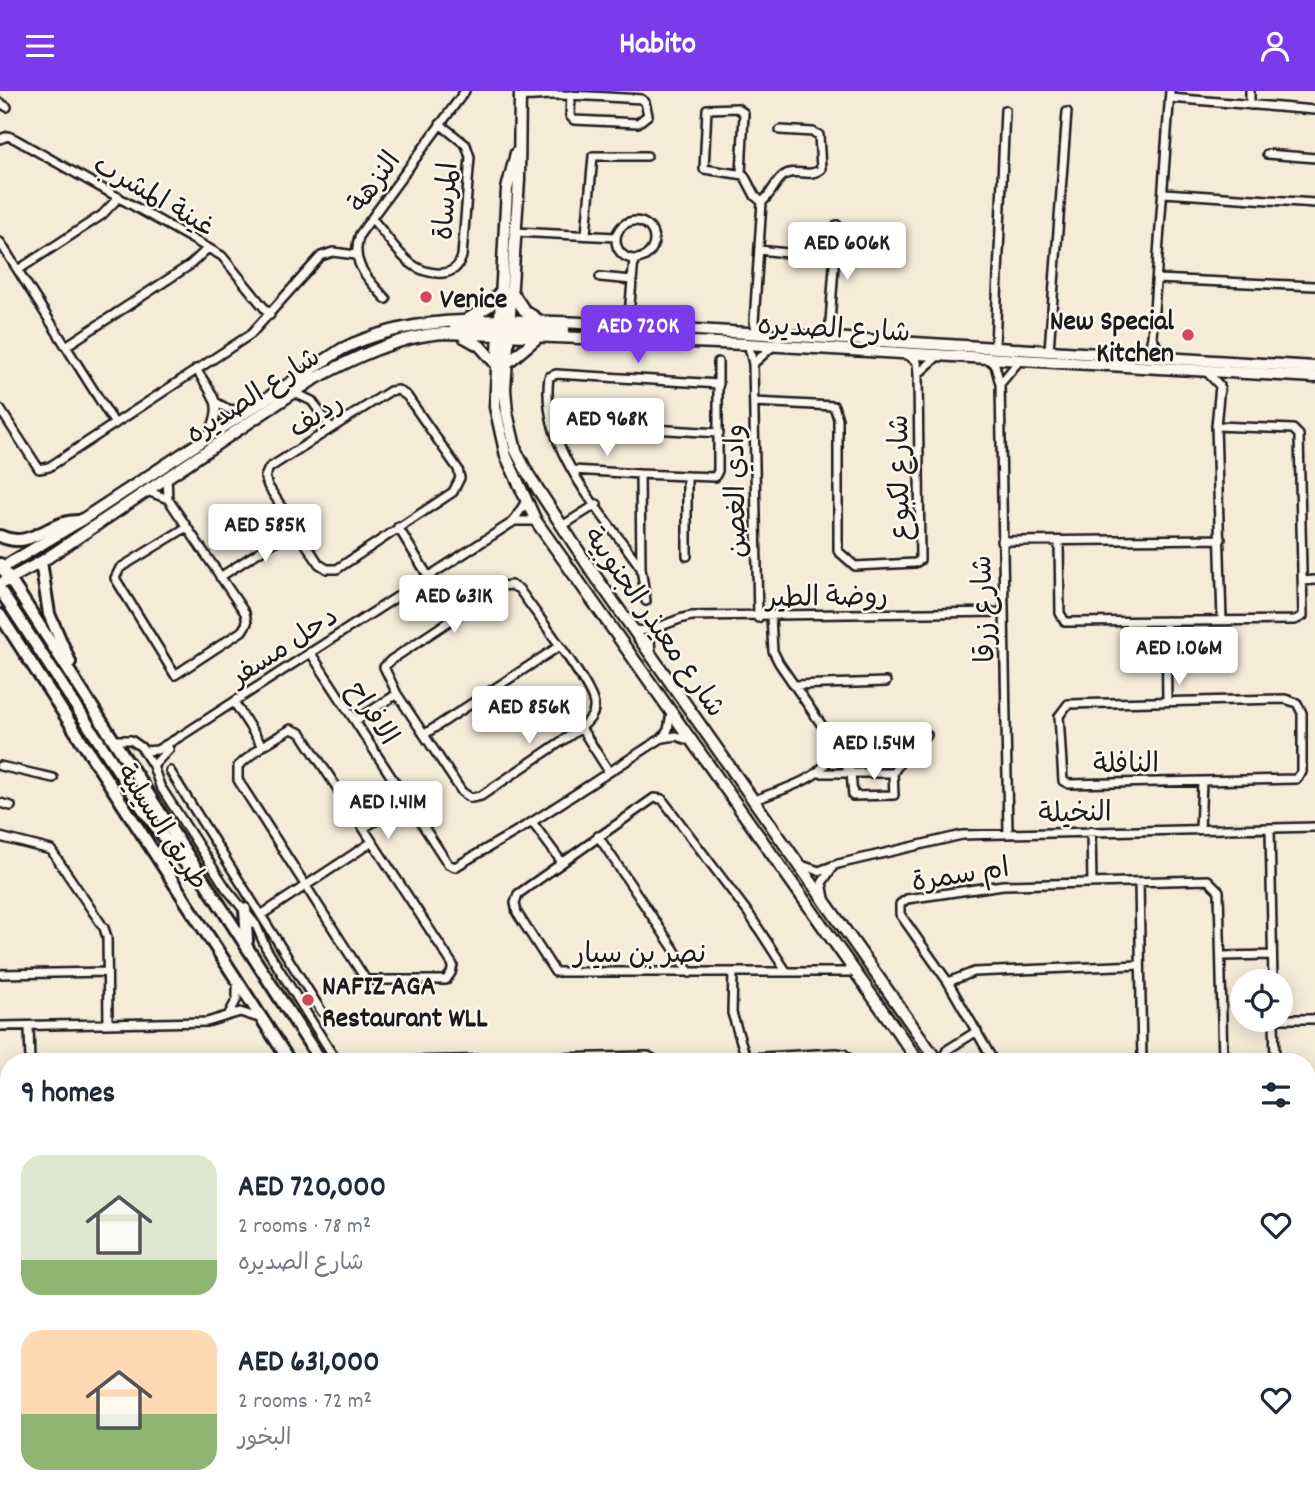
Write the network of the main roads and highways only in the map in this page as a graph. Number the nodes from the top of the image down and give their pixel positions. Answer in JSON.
{"nodes":[{"id":1,"x":518,"y":93,"type":"edge"},
{"id":2,"x":517,"y":149,"type":"junction"},
{"id":3,"x":506,"y":290,"type":"junction"},
{"id":4,"x":462,"y":321,"type":"junction"},
{"id":5,"x":540,"y":321,"type":"junction"},
{"id":6,"x":581,"y":323,"type":"junction"},
{"id":7,"x":504,"y":328,"type":"junction"},
{"id":8,"x":444,"y":333,"type":"junction"},
{"id":9,"x":457,"y":334,"type":"junction"},
{"id":10,"x":537,"y":338,"type":"junction"},
{"id":11,"x":501,"y":364,"type":"junction"},
{"id":12,"x":1315,"y":367,"type":"edge"},
{"id":13,"x":1315,"y":377,"type":"edge"},
{"id":14,"x":80,"y":521,"type":"junction"},
{"id":15,"x":0,"y":535,"type":"edge"},
{"id":16,"x":41,"y":562,"type":"junction"},
{"id":17,"x":2,"y":573,"type":"edge"},
{"id":18,"x":0,"y":590,"type":"edge"},
{"id":19,"x":0,"y":615,"type":"edge"},
{"id":20,"x":0,"y":631,"type":"edge"},
{"id":21,"x":21,"y":646,"type":"junction"},
{"id":22,"x":85,"y":693,"type":"junction"},
{"id":23,"x":206,"y":880,"type":"junction"},
{"id":24,"x":245,"y":909,"type":"road end"},
{"id":25,"x":247,"y":944,"type":"junction"},
{"id":26,"x":284,"y":1053,"type":"edge"},
{"id":27,"x":315,"y":1053,"type":"edge"},
{"id":28,"x":913,"y":1053,"type":"edge"},
{"id":29,"x":932,"y":1053,"type":"edge"}],
"edges":[{"from":1,"to":2,"type":"main road","name":"شارع معيذر الجنوبية"},
{"from":2,"to":3,"type":"main road","name":"شارع معيذر الجنوبية"},
{"from":2,"to":3,"type":"main road","name":"شارع معيذر الجنوبية"},
{"from":3,"to":4,"type":"main road"},
{"from":3,"to":5,"type":"main road"},
{"from":3,"to":7,"type":"main road","name":"شارع معيذر الجنوبية"},
{"from":4,"to":7,"type":"main road","name":"شارع الصديره"},
{"from":4,"to":14,"type":"main road","name":"شارع الصديره"},
{"from":5,"to":6,"type":"main road","name":"شارع الصديره"},
{"from":5,"to":7,"type":"main road","name":"شارع الصديره"},
{"from":6,"to":7,"type":"main road"},
{"from":6,"to":12,"type":"main road","name":"شارع الصديره"},
{"from":7,"to":8,"type":"main road"},
{"from":7,"to":9,"type":"main road","name":"شارع الصديره"},
{"from":7,"to":10,"type":"main road","name":"شارع الصديره"},
{"from":7,"to":11,"type":"main road","name":"شارع معيذر الجنوبية"},
{"from":8,"to":9,"type":"main road","name":"شارع الصديره"},
{"from":8,"to":16,"type":"main road","name":"شارع الصديره"},
{"from":9,"to":11,"type":"main road"},
{"from":10,"to":11,"type":"main road"},
{"from":10,"to":13,"type":"main road","name":"شارع الصديره"},
{"from":11,"to":28,"type":"main road","name":"شارع معيذر الجنوبية"},
{"from":11,"to":29,"type":"main road","name":"شارع معيذر الجنوبية"},
{"from":14,"to":15,"type":"main road"},
{"from":14,"to":17,"type":"main road","name":"شارع الصديره"},
{"from":16,"to":17,"type":"main road","name":"شارع الصديره"},
{"from":16,"to":22,"type":"main road"},
{"from":17,"to":22,"type":"main road","name":"طريق السيلية"},
{"from":18,"to":23,"type":"main road"},
{"from":19,"to":21,"type":"main road","name":"طريق السيلية"},
{"from":20,"to":21,"type":"main road"},
{"from":21,"to":26,"type":"main road","name":"طريق السيلية"},
{"from":22,"to":23,"type":"main road","name":"طريق السيلية"},
{"from":23,"to":25,"type":"main road","name":"طريق السيلية"},
{"from":24,"to":25,"type":"main road"},
{"from":25,"to":27,"type":"main road","name":"طريق السيلية"}]}
